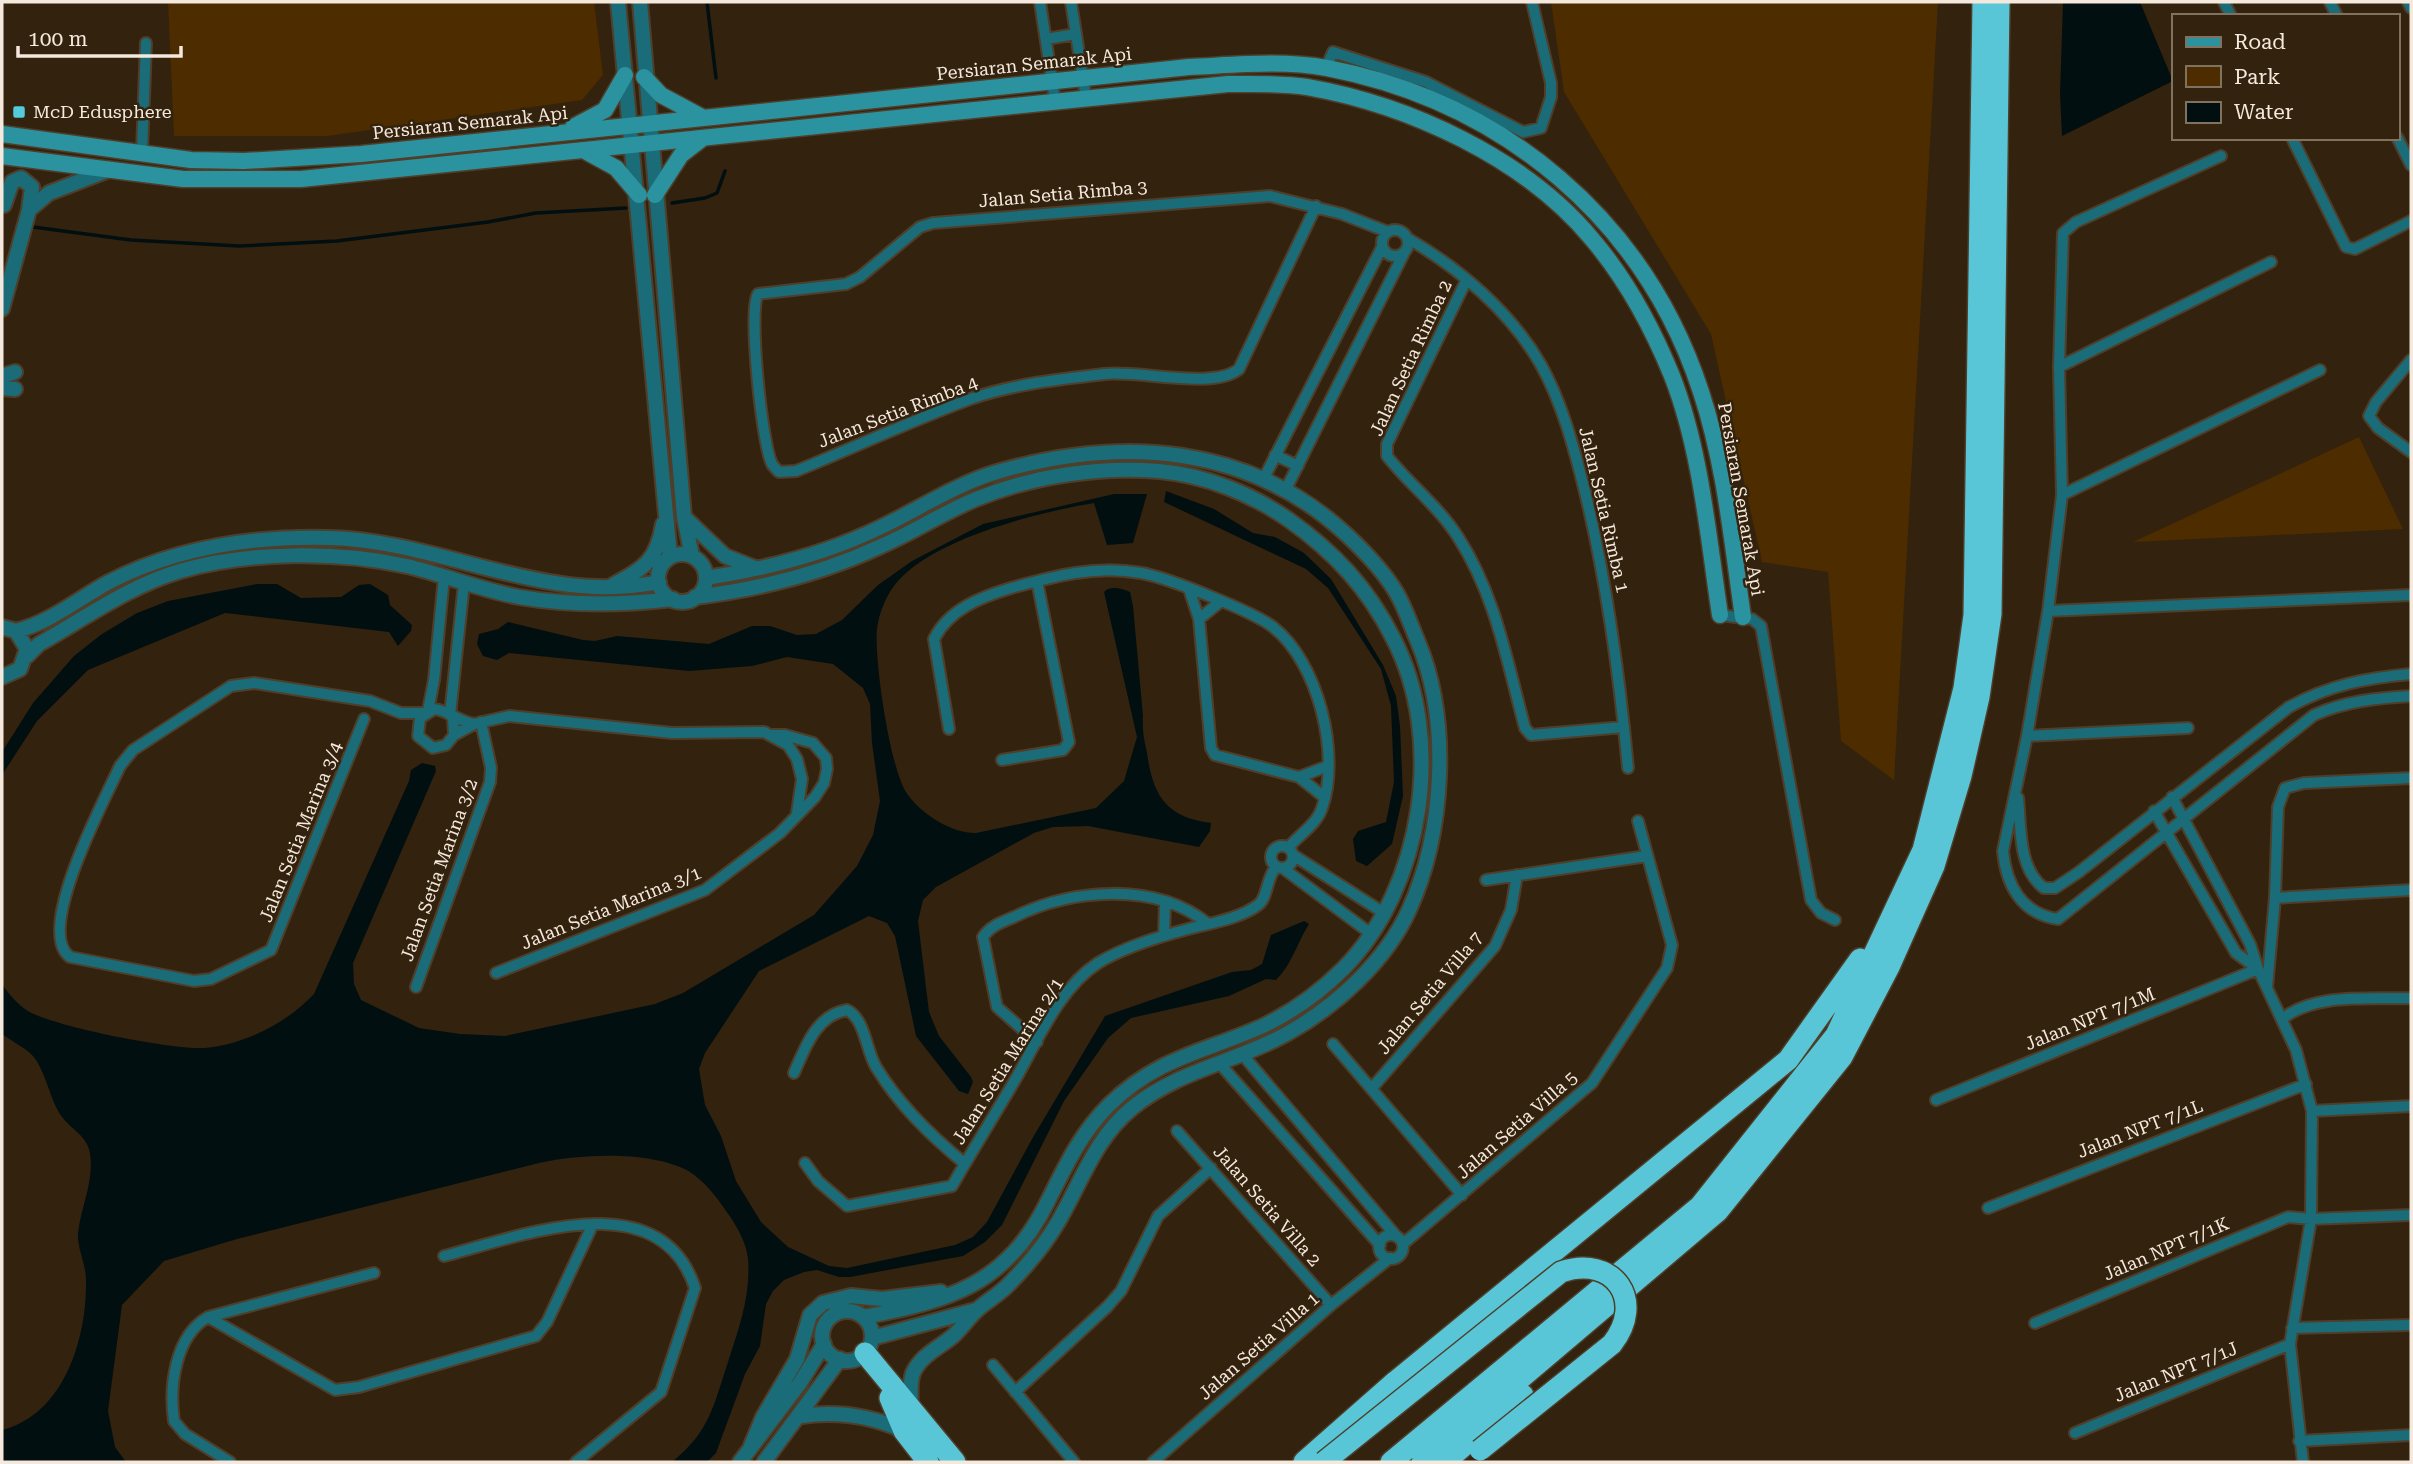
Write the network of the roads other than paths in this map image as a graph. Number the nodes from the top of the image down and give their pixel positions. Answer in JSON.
{"nodes":[{"id":1,"x":618,"y":2,"type":"edge"},
{"id":2,"x":640,"y":2,"type":"edge"},
{"id":3,"x":1041,"y":2,"type":"edge"},
{"id":4,"x":1071,"y":2,"type":"edge"},
{"id":5,"x":1532,"y":2,"type":"edge"},
{"id":6,"x":1983,"y":2,"type":"edge"},
{"id":7,"x":1999,"y":2,"type":"edge"},
{"id":8,"x":2408,"y":2,"type":"edge"},
{"id":9,"x":2411,"y":8,"type":"edge"},
{"id":10,"x":1076,"y":34,"type":"junction"},
{"id":11,"x":1046,"y":39,"type":"junction"},
{"id":12,"x":146,"y":43,"type":"dead end"},
{"id":13,"x":1326,"y":68,"type":"junction"},
{"id":14,"x":625,"y":75,"type":"junction"},
{"id":15,"x":644,"y":77,"type":"junction"},
{"id":16,"x":1084,"y":79,"type":"junction"},
{"id":17,"x":1052,"y":82,"type":"junction"},
{"id":18,"x":1086,"y":98,"type":"junction"},
{"id":19,"x":1055,"y":102,"type":"junction"},
{"id":20,"x":704,"y":118,"type":"junction"},
{"id":21,"x":649,"y":124,"type":"junction"},
{"id":22,"x":630,"y":125,"type":"junction"},
{"id":23,"x":562,"y":132,"type":"junction"},
{"id":24,"x":2,"y":134,"type":"edge"},
{"id":25,"x":703,"y":138,"type":"junction"},
{"id":26,"x":2293,"y":140,"type":"edge"},
{"id":27,"x":2398,"y":140,"type":"edge"},
{"id":28,"x":651,"y":144,"type":"junction"},
{"id":29,"x":632,"y":146,"type":"junction"},
{"id":30,"x":584,"y":151,"type":"junction"},
{"id":31,"x":142,"y":152,"type":"junction"},
{"id":32,"x":2,"y":156,"type":"edge"},
{"id":33,"x":2221,"y":156,"type":"dead end"},
{"id":34,"x":2411,"y":165,"type":"edge"},
{"id":35,"x":108,"y":170,"type":"junction"},
{"id":36,"x":647,"y":195,"type":"junction"},
{"id":37,"x":1316,"y":206,"type":"junction"},
{"id":38,"x":2,"y":207,"type":"edge"},
{"id":39,"x":29,"y":210,"type":"junction"},
{"id":40,"x":2411,"y":221,"type":"edge"},
{"id":41,"x":1388,"y":232,"type":"junction"},
{"id":42,"x":1407,"y":239,"type":"junction"},
{"id":43,"x":1382,"y":247,"type":"junction"},
{"id":44,"x":1405,"y":251,"type":"junction"},
{"id":45,"x":2271,"y":262,"type":"dead end"},
{"id":46,"x":1466,"y":281,"type":"junction"},
{"id":47,"x":758,"y":295,"type":"joint"},
{"id":48,"x":2,"y":309,"type":"edge"},
{"id":49,"x":2411,"y":360,"type":"edge"},
{"id":50,"x":2059,"y":368,"type":"junction"},
{"id":51,"x":2320,"y":370,"type":"dead end"},
{"id":52,"x":2411,"y":452,"type":"edge"},
{"id":53,"x":1275,"y":455,"type":"junction"},
{"id":54,"x":1298,"y":466,"type":"junction"},
{"id":55,"x":1264,"y":478,"type":"junction"},
{"id":56,"x":1286,"y":489,"type":"junction"},
{"id":57,"x":2062,"y":495,"type":"junction"},
{"id":58,"x":666,"y":503,"type":"junction"},
{"id":59,"x":684,"y":517,"type":"junction"},
{"id":60,"x":441,"y":556,"type":"junction"},
{"id":61,"x":692,"y":556,"type":"junction"},
{"id":62,"x":670,"y":557,"type":"junction"},
{"id":63,"x":760,"y":570,"type":"junction"},
{"id":64,"x":440,"y":576,"type":"junction"},
{"id":65,"x":523,"y":578,"type":"junction"},
{"id":66,"x":706,"y":578,"type":"junction"},
{"id":67,"x":1037,"y":581,"type":"junction"},
{"id":68,"x":659,"y":582,"type":"junction"},
{"id":69,"x":464,"y":583,"type":"junction"},
{"id":70,"x":608,"y":588,"type":"junction"},
{"id":71,"x":1189,"y":589,"type":"junction"},
{"id":72,"x":2411,"y":595,"type":"edge"},
{"id":73,"x":518,"y":597,"type":"junction"},
{"id":74,"x":695,"y":597,"type":"junction"},
{"id":75,"x":673,"y":599,"type":"junction"},
{"id":76,"x":1220,"y":602,"type":"junction"},
{"id":77,"x":2048,"y":611,"type":"junction"},
{"id":78,"x":1720,"y":615,"type":"joint"},
{"id":79,"x":1743,"y":617,"type":"junction"},
{"id":80,"x":1199,"y":619,"type":"junction"},
{"id":81,"x":9,"y":629,"type":"edge"},
{"id":82,"x":27,"y":656,"type":"junction"},
{"id":83,"x":2411,"y":674,"type":"edge"},
{"id":84,"x":2,"y":677,"type":"edge"},
{"id":85,"x":2411,"y":696,"type":"edge"},
{"id":86,"x":354,"y":699,"type":"junction"},
{"id":87,"x":382,"y":706,"type":"junction"},
{"id":88,"x":426,"y":712,"type":"junction"},
{"id":89,"x":401,"y":713,"type":"junction"},
{"id":90,"x":451,"y":716,"type":"junction"},
{"id":91,"x":364,"y":719,"type":"junction"},
{"id":92,"x":477,"y":723,"type":"junction"},
{"id":93,"x":1624,"y":727,"type":"junction"},
{"id":94,"x":2188,"y":728,"type":"dead end"},
{"id":95,"x":416,"y":729,"type":"junction"},
{"id":96,"x":949,"y":729,"type":"dead end"},
{"id":97,"x":454,"y":734,"type":"junction"},
{"id":98,"x":773,"y":736,"type":"junction"},
{"id":99,"x":2027,"y":736,"type":"junction"},
{"id":100,"x":1002,"y":760,"type":"dead end"},
{"id":101,"x":1328,"y":766,"type":"junction"},
{"id":102,"x":1628,"y":768,"type":"dead end"},
{"id":103,"x":1298,"y":777,"type":"junction"},
{"id":104,"x":2411,"y":778,"type":"edge"},
{"id":105,"x":802,"y":779,"type":"junction"},
{"id":106,"x":824,"y":783,"type":"junction"},
{"id":107,"x":2018,"y":788,"type":"junction"},
{"id":108,"x":1324,"y":797,"type":"junction"},
{"id":109,"x":2172,"y":797,"type":"junction"},
{"id":110,"x":2154,"y":811,"type":"junction"},
{"id":111,"x":797,"y":813,"type":"junction"},
{"id":112,"x":2183,"y":819,"type":"junction"},
{"id":113,"x":1638,"y":821,"type":"dead end"},
{"id":114,"x":2165,"y":833,"type":"junction"},
{"id":115,"x":1923,"y":850,"type":"junction"},
{"id":116,"x":1291,"y":851,"type":"junction"},
{"id":117,"x":1647,"y":856,"type":"junction"},
{"id":118,"x":1280,"y":868,"type":"junction"},
{"id":119,"x":1517,"y":875,"type":"junction"},
{"id":120,"x":1486,"y":880,"type":"dead end"},
{"id":121,"x":2411,"y":890,"type":"edge"},
{"id":122,"x":2275,"y":898,"type":"junction"},
{"id":123,"x":1165,"y":903,"type":"junction"},
{"id":124,"x":1384,"y":913,"type":"junction"},
{"id":125,"x":1835,"y":920,"type":"dead end"},
{"id":126,"x":1208,"y":924,"type":"junction"},
{"id":127,"x":1370,"y":933,"type":"junction"},
{"id":128,"x":1164,"y":936,"type":"junction"},
{"id":129,"x":2258,"y":969,"type":"junction"},
{"id":130,"x":496,"y":973,"type":"dead end"},
{"id":131,"x":2267,"y":986,"type":"junction"},
{"id":132,"x":416,"y":987,"type":"dead end"},
{"id":133,"x":2411,"y":998,"type":"edge"},
{"id":134,"x":2282,"y":1019,"type":"junction"},
{"id":135,"x":1037,"y":1042,"type":"junction"},
{"id":136,"x":1333,"y":1044,"type":"dead end"},
{"id":137,"x":1242,"y":1054,"type":"junction"},
{"id":138,"x":1220,"y":1063,"type":"junction"},
{"id":139,"x":794,"y":1073,"type":"dead end"},
{"id":140,"x":2306,"y":1084,"type":"junction"},
{"id":141,"x":1372,"y":1088,"type":"junction"},
{"id":142,"x":1936,"y":1100,"type":"dead end"},
{"id":143,"x":2411,"y":1107,"type":"edge"},
{"id":144,"x":2312,"y":1111,"type":"junction"},
{"id":145,"x":1177,"y":1131,"type":"dead end"},
{"id":146,"x":805,"y":1163,"type":"dead end"},
{"id":147,"x":964,"y":1163,"type":"junction"},
{"id":148,"x":1211,"y":1168,"type":"junction"},
{"id":149,"x":1462,"y":1195,"type":"junction"},
{"id":150,"x":1988,"y":1208,"type":"dead end"},
{"id":151,"x":2411,"y":1215,"type":"edge"},
{"id":152,"x":2311,"y":1219,"type":"junction"},
{"id":153,"x":593,"y":1224,"type":"junction"},
{"id":154,"x":1400,"y":1240,"type":"junction"},
{"id":155,"x":1380,"y":1245,"type":"junction"},
{"id":156,"x":444,"y":1256,"type":"dead end"},
{"id":157,"x":1390,"y":1258,"type":"junction"},
{"id":158,"x":374,"y":1273,"type":"dead end"},
{"id":159,"x":968,"y":1288,"type":"junction"},
{"id":160,"x":1331,"y":1305,"type":"junction"},
{"id":161,"x":977,"y":1310,"type":"junction"},
{"id":162,"x":208,"y":1317,"type":"junction"},
{"id":163,"x":863,"y":1317,"type":"junction"},
{"id":164,"x":1589,"y":1321,"type":"junction"},
{"id":165,"x":2035,"y":1323,"type":"dead end"},
{"id":166,"x":2411,"y":1325,"type":"edge"},
{"id":167,"x":2292,"y":1328,"type":"junction"},
{"id":168,"x":824,"y":1344,"type":"junction"},
{"id":169,"x":2290,"y":1344,"type":"junction"},
{"id":170,"x":857,"y":1353,"type":"junction"},
{"id":171,"x":993,"y":1365,"type":"dead end"},
{"id":172,"x":1016,"y":1392,"type":"junction"},
{"id":173,"x":890,"y":1398,"type":"junction"},
{"id":174,"x":911,"y":1410,"type":"junction"},
{"id":175,"x":801,"y":1416,"type":"junction"},
{"id":176,"x":904,"y":1431,"type":"junction"},
{"id":177,"x":2075,"y":1433,"type":"dead end"},
{"id":178,"x":2411,"y":1436,"type":"edge"},
{"id":179,"x":2299,"y":1441,"type":"junction"},
{"id":180,"x":751,"y":1446,"type":"junction"},
{"id":181,"x":1462,"y":1457,"type":"edge"},
{"id":182,"x":230,"y":1462,"type":"edge"},
{"id":183,"x":576,"y":1462,"type":"edge"},
{"id":184,"x":740,"y":1462,"type":"edge"},
{"id":185,"x":764,"y":1462,"type":"edge"},
{"id":186,"x":928,"y":1462,"type":"edge"},
{"id":187,"x":944,"y":1462,"type":"edge"},
{"id":188,"x":955,"y":1462,"type":"edge"},
{"id":189,"x":1074,"y":1462,"type":"edge"},
{"id":190,"x":1153,"y":1462,"type":"edge"},
{"id":191,"x":1304,"y":1462,"type":"edge"},
{"id":192,"x":1324,"y":1462,"type":"edge"},
{"id":193,"x":1391,"y":1462,"type":"edge"},
{"id":194,"x":1422,"y":1462,"type":"edge"},
{"id":195,"x":2303,"y":1462,"type":"edge"}],
"edges":[{"from":1,"to":14,"type":"street"},
{"from":2,"to":15,"type":"street"},
{"from":3,"to":11,"type":"street"},
{"from":4,"to":10,"type":"street"},
{"from":5,"to":13,"type":"street"},
{"from":6,"to":115,"type":"highway"},
{"from":7,"to":164,"type":"highway"},
{"from":8,"to":9,"type":"street"},
{"from":10,"to":11,"type":"street"},
{"from":10,"to":16,"type":"street"},
{"from":11,"to":17,"type":"street"},
{"from":12,"to":31,"type":"street"},
{"from":13,"to":16,"type":"main road","name":"Persiaran Semarak Api"},
{"from":13,"to":79,"type":"main road","name":"Persiaran Semarak Api"},
{"from":14,"to":22,"type":"street"},
{"from":14,"to":23,"type":"main road"},
{"from":15,"to":20,"type":"main road"},
{"from":15,"to":21,"type":"street"},
{"from":16,"to":17,"type":"main road","name":"Persiaran Semarak Api"},
{"from":16,"to":18,"type":"street"},
{"from":17,"to":19,"type":"street"},
{"from":17,"to":20,"type":"main road","name":"Persiaran Semarak Api"},
{"from":18,"to":19,"type":"main road"},
{"from":18,"to":78,"type":"main road"},
{"from":19,"to":25,"type":"main road"},
{"from":20,"to":21,"type":"main road","name":"Persiaran Semarak Api"},
{"from":21,"to":22,"type":"main road","name":"Persiaran Semarak Api"},
{"from":21,"to":28,"type":"street"},
{"from":22,"to":23,"type":"main road","name":"Persiaran Semarak Api"},
{"from":22,"to":29,"type":"street"},
{"from":23,"to":31,"type":"main road","name":"Persiaran Semarak Api"},
{"from":24,"to":31,"type":"main road","name":"Persiaran Semarak Api"},
{"from":25,"to":28,"type":"main road"},
{"from":25,"to":36,"type":"main road"},
{"from":26,"to":40,"type":"street"},
{"from":27,"to":34,"type":"street"},
{"from":28,"to":29,"type":"main road"},
{"from":28,"to":36,"type":"street"},
{"from":29,"to":30,"type":"main road"},
{"from":29,"to":36,"type":"street"},
{"from":30,"to":35,"type":"main road"},
{"from":30,"to":36,"type":"main road"},
{"from":32,"to":35,"type":"main road"},
{"from":33,"to":50,"type":"street"},
{"from":35,"to":39,"type":"street"},
{"from":36,"to":58,"type":"street"},
{"from":36,"to":59,"type":"street"},
{"from":37,"to":41,"type":"street","name":"Jalan Setia Rimba 3"},
{"from":37,"to":47,"type":"street","name":"Jalan Setia Rimba 3"},
{"from":37,"to":47,"type":"street","name":"Jalan Setia Rimba 4"},
{"from":38,"to":39,"type":"street"},
{"from":39,"to":48,"type":"street"},
{"from":41,"to":42,"type":"street"},
{"from":41,"to":43,"type":"street"},
{"from":42,"to":44,"type":"street"},
{"from":42,"to":46,"type":"street","name":"Jalan Setia Rimba 1"},
{"from":43,"to":44,"type":"street"},
{"from":43,"to":53,"type":"street"},
{"from":44,"to":54,"type":"street"},
{"from":45,"to":50,"type":"street"},
{"from":46,"to":93,"type":"street","name":"Jalan Setia Rimba 1"},
{"from":46,"to":93,"type":"street","name":"Jalan Setia Rimba 2"},
{"from":49,"to":52,"type":"street"},
{"from":50,"to":57,"type":"street"},
{"from":51,"to":57,"type":"street"},
{"from":53,"to":54,"type":"street"},
{"from":53,"to":55,"type":"street"},
{"from":54,"to":56,"type":"street"},
{"from":55,"to":56,"type":"street"},
{"from":55,"to":63,"type":"street"},
{"from":56,"to":137,"type":"street"},
{"from":57,"to":77,"type":"street"},
{"from":58,"to":62,"type":"street"},
{"from":58,"to":70,"type":"street"},
{"from":59,"to":61,"type":"street"},
{"from":59,"to":63,"type":"street"},
{"from":60,"to":64,"type":"street"},
{"from":60,"to":65,"type":"street"},
{"from":60,"to":81,"type":"street"},
{"from":61,"to":62,"type":"street"},
{"from":61,"to":66,"type":"street"},
{"from":62,"to":68,"type":"street"},
{"from":63,"to":66,"type":"street"},
{"from":64,"to":69,"type":"street"},
{"from":64,"to":82,"type":"street"},
{"from":64,"to":88,"type":"street"},
{"from":65,"to":70,"type":"street"},
{"from":65,"to":73,"type":"street"},
{"from":66,"to":74,"type":"street"},
{"from":67,"to":71,"type":"street"},
{"from":67,"to":96,"type":"street"},
{"from":67,"to":100,"type":"street"},
{"from":68,"to":70,"type":"street"},
{"from":68,"to":75,"type":"street"},
{"from":69,"to":73,"type":"street"},
{"from":69,"to":90,"type":"street"},
{"from":71,"to":76,"type":"street"},
{"from":71,"to":80,"type":"street"},
{"from":72,"to":77,"type":"street"},
{"from":73,"to":75,"type":"street"},
{"from":74,"to":75,"type":"street"},
{"from":74,"to":124,"type":"street"},
{"from":76,"to":80,"type":"street"},
{"from":76,"to":101,"type":"street"},
{"from":77,"to":99,"type":"street"},
{"from":78,"to":79,"type":"street"},
{"from":79,"to":125,"type":"street"},
{"from":80,"to":103,"type":"street"},
{"from":81,"to":82,"type":"street"},
{"from":82,"to":84,"type":"street"},
{"from":83,"to":109,"type":"street"},
{"from":85,"to":112,"type":"street"},
{"from":86,"to":87,"type":"street"},
{"from":86,"to":91,"type":"street"},
{"from":86,"to":91,"type":"street","name":"Jalan Setia Marina 3/4"},
{"from":87,"to":89,"type":"street"},
{"from":87,"to":91,"type":"street"},
{"from":88,"to":89,"type":"street"},
{"from":88,"to":90,"type":"street"},
{"from":88,"to":95,"type":"street"},
{"from":89,"to":95,"type":"street"},
{"from":90,"to":92,"type":"street"},
{"from":90,"to":97,"type":"street"},
{"from":92,"to":97,"type":"street"},
{"from":92,"to":98,"type":"street"},
{"from":92,"to":132,"type":"street","name":"Jalan Setia Marina 3/2"},
{"from":93,"to":102,"type":"street","name":"Jalan Setia Rimba 1"},
{"from":94,"to":99,"type":"street"},
{"from":95,"to":97,"type":"street"},
{"from":98,"to":105,"type":"street"},
{"from":98,"to":106,"type":"street"},
{"from":99,"to":107,"type":"street"},
{"from":101,"to":103,"type":"street"},
{"from":101,"to":108,"type":"street"},
{"from":103,"to":108,"type":"street"},
{"from":104,"to":122,"type":"street"},
{"from":105,"to":106,"type":"street"},
{"from":105,"to":111,"type":"street"},
{"from":106,"to":111,"type":"street","name":"Jalan Setia Marina 3/1"},
{"from":107,"to":110,"type":"street"},
{"from":107,"to":114,"type":"street"},
{"from":108,"to":116,"type":"street"},
{"from":109,"to":110,"type":"street"},
{"from":109,"to":112,"type":"street"},
{"from":110,"to":114,"type":"street"},
{"from":111,"to":130,"type":"street","name":"Jalan Setia Marina 3/1"},
{"from":112,"to":114,"type":"street"},
{"from":112,"to":129,"type":"street"},
{"from":113,"to":117,"type":"street","name":"Jalan Setia Villa 5"},
{"from":114,"to":129,"type":"street"},
{"from":115,"to":191,"type":"highway"},
{"from":115,"to":193,"type":"highway"},
{"from":116,"to":118,"type":"street"},
{"from":116,"to":118,"type":"street"},
{"from":116,"to":124,"type":"street"},
{"from":117,"to":119,"type":"street"},
{"from":117,"to":149,"type":"street","name":"Jalan Setia Villa 5"},
{"from":118,"to":126,"type":"street","name":"Jalan Setia Marina 2/1"},
{"from":118,"to":127,"type":"street"},
{"from":119,"to":120,"type":"street"},
{"from":119,"to":141,"type":"street","name":"Jalan Setia Villa 7"},
{"from":121,"to":122,"type":"street"},
{"from":122,"to":131,"type":"street"},
{"from":123,"to":126,"type":"street"},
{"from":123,"to":128,"type":"street"},
{"from":123,"to":135,"type":"street"},
{"from":124,"to":127,"type":"street"},
{"from":126,"to":128,"type":"street","name":"Jalan Setia Marina 2/1"},
{"from":127,"to":159,"type":"street"},
{"from":128,"to":135,"type":"street","name":"Jalan Setia Marina 2/1"},
{"from":129,"to":131,"type":"street"},
{"from":129,"to":142,"type":"street","name":"Jalan NPT 7/1M"},
{"from":131,"to":134,"type":"street"},
{"from":133,"to":134,"type":"street"},
{"from":134,"to":140,"type":"street"},
{"from":135,"to":147,"type":"street","name":"Jalan Setia Marina 2/1"},
{"from":136,"to":141,"type":"street"},
{"from":137,"to":138,"type":"street"},
{"from":137,"to":154,"type":"street"},
{"from":138,"to":155,"type":"street"},
{"from":138,"to":161,"type":"street"},
{"from":139,"to":147,"type":"street"},
{"from":140,"to":144,"type":"street"},
{"from":140,"to":150,"type":"street","name":"Jalan NPT 7/1L"},
{"from":141,"to":149,"type":"street"},
{"from":143,"to":144,"type":"street"},
{"from":144,"to":152,"type":"street"},
{"from":145,"to":148,"type":"street","name":"Jalan Setia Villa 2"},
{"from":146,"to":147,"type":"street","name":"Jalan Setia Marina 2/1"},
{"from":148,"to":160,"type":"street","name":"Jalan Setia Villa 2"},
{"from":148,"to":172,"type":"street"},
{"from":149,"to":154,"type":"street","name":"Jalan Setia Villa 5"},
{"from":151,"to":152,"type":"street","name":"Jalan NPT 7/1K"},
{"from":152,"to":165,"type":"street","name":"Jalan NPT 7/1K"},
{"from":152,"to":167,"type":"street"},
{"from":153,"to":156,"type":"street"},
{"from":153,"to":162,"type":"street"},
{"from":153,"to":183,"type":"street"},
{"from":154,"to":155,"type":"street"},
{"from":154,"to":157,"type":"street"},
{"from":155,"to":157,"type":"street"},
{"from":157,"to":160,"type":"street","name":"Jalan Setia Villa 1"},
{"from":158,"to":162,"type":"street"},
{"from":159,"to":163,"type":"street"},
{"from":159,"to":180,"type":"street"},
{"from":160,"to":190,"type":"street","name":"Jalan Setia Villa 1"},
{"from":161,"to":170,"type":"street"},
{"from":161,"to":174,"type":"street"},
{"from":162,"to":182,"type":"street"},
{"from":163,"to":168,"type":"street"},
{"from":163,"to":170,"type":"street"},
{"from":164,"to":181,"type":"highway"},
{"from":164,"to":194,"type":"highway"},
{"from":166,"to":167,"type":"street"},
{"from":167,"to":169,"type":"street"},
{"from":168,"to":170,"type":"street"},
{"from":168,"to":180,"type":"street"},
{"from":169,"to":177,"type":"street","name":"Jalan NPT 7/1J"},
{"from":169,"to":179,"type":"street"},
{"from":170,"to":173,"type":"highway"},
{"from":170,"to":174,"type":"highway"},
{"from":170,"to":175,"type":"street"},
{"from":171,"to":172,"type":"street"},
{"from":172,"to":189,"type":"street"},
{"from":173,"to":176,"type":"highway"},
{"from":173,"to":187,"type":"highway"},
{"from":174,"to":188,"type":"highway"},
{"from":175,"to":176,"type":"street"},
{"from":175,"to":185,"type":"street"},
{"from":176,"to":186,"type":"highway"},
{"from":178,"to":179,"type":"street"},
{"from":179,"to":195,"type":"street"},
{"from":180,"to":184,"type":"street"},
{"from":181,"to":192,"type":"highway","bridge":true}]}
